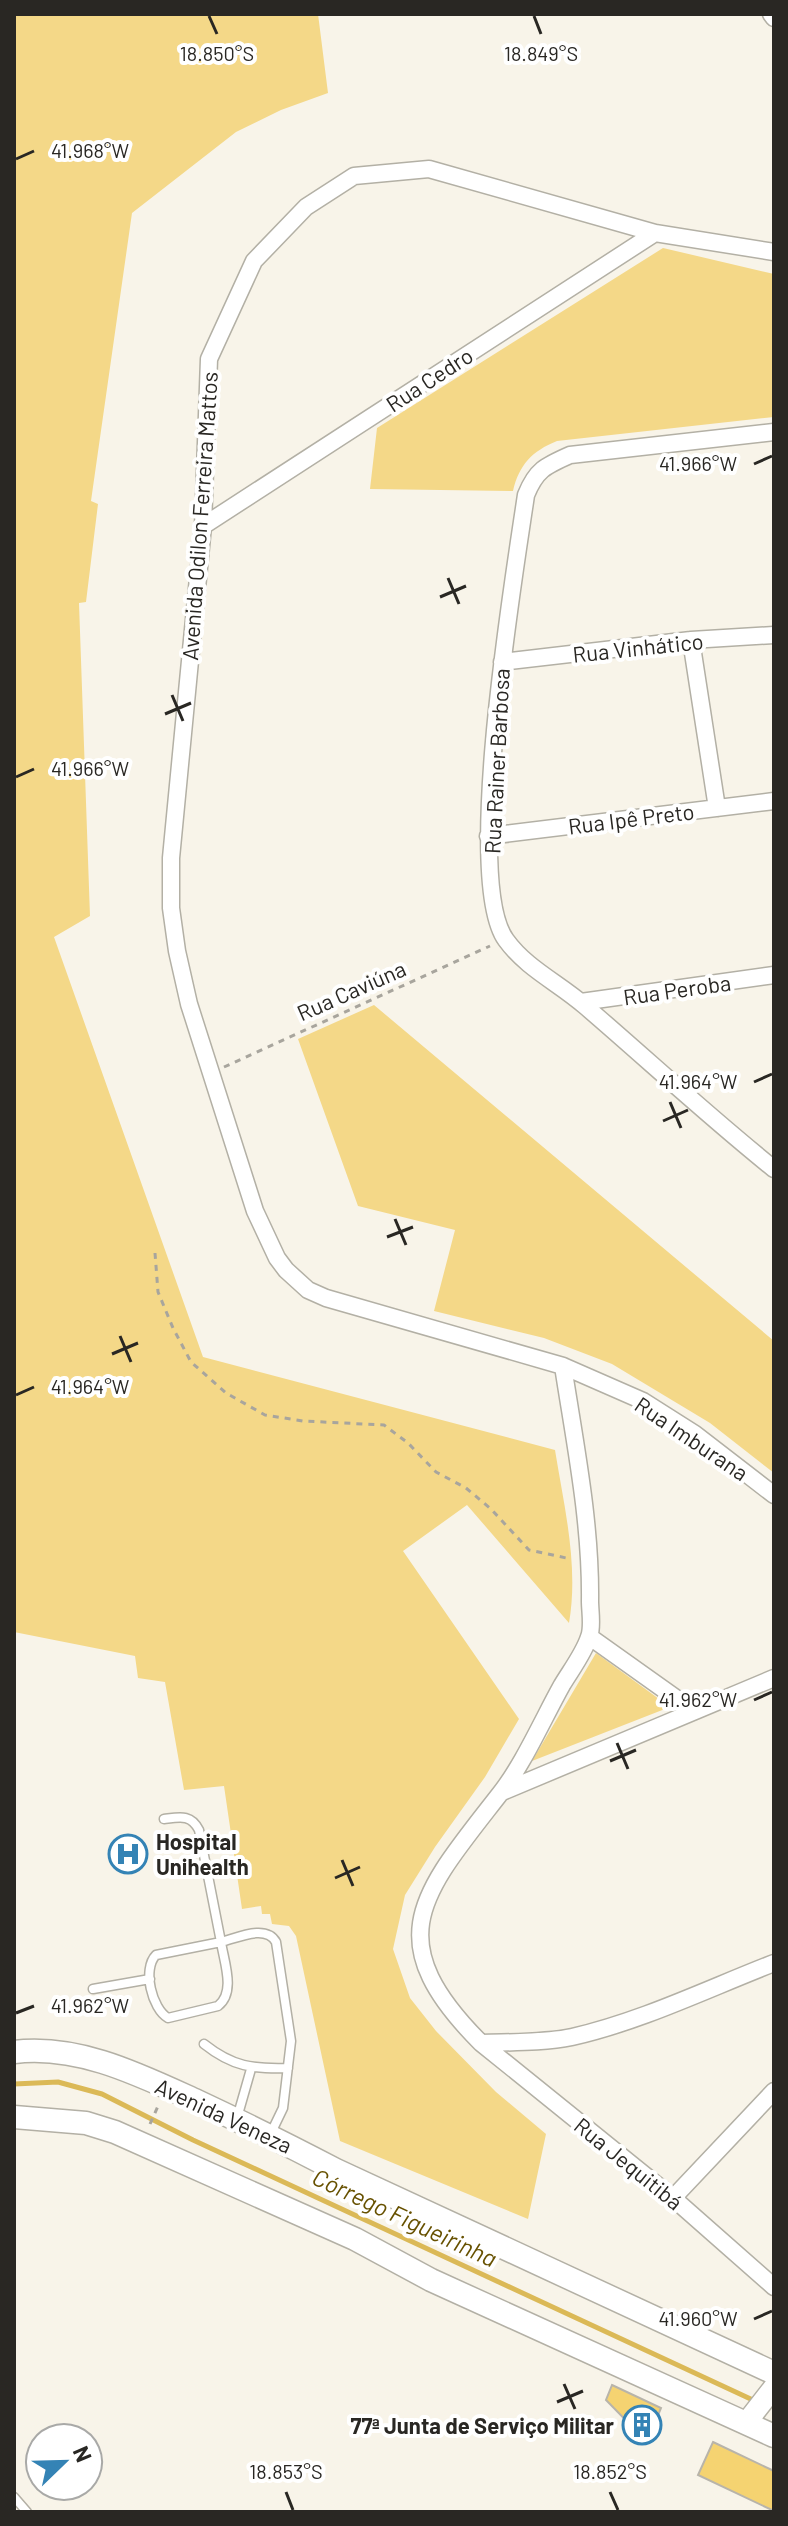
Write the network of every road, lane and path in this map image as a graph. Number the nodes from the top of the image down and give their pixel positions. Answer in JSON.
{"nodes":[{"id":1,"x":655,"y":233,"type":"junction"},
{"id":2,"x":774,"y":252,"type":"edge"},
{"id":3,"x":774,"y":432,"type":"edge"},
{"id":4,"x":203,"y":526,"type":"junction"},
{"id":5,"x":774,"y":635,"type":"edge"},
{"id":6,"x":691,"y":640,"type":"junction"},
{"id":7,"x":502,"y":662,"type":"junction"},
{"id":8,"x":774,"y":801,"type":"edge"},
{"id":9,"x":717,"y":808,"type":"junction"},
{"id":10,"x":488,"y":836,"type":"junction"},
{"id":11,"x":505,"y":939,"type":"junction"},
{"id":12,"x":774,"y":975,"type":"edge"},
{"id":13,"x":581,"y":1002,"type":"junction"},
{"id":14,"x":211,"y":1073,"type":"junction"},
{"id":15,"x":770,"y":1162,"type":"edge"},
{"id":16,"x":155,"y":1253,"type":"dead end"},
{"id":17,"x":563,"y":1366,"type":"junction"},
{"id":18,"x":774,"y":1495,"type":"edge"},
{"id":19,"x":561,"y":1559,"type":"dead end"},
{"id":20,"x":590,"y":1637,"type":"junction"},
{"id":21,"x":774,"y":1678,"type":"edge"},
{"id":22,"x":694,"y":1711,"type":"junction"},
{"id":23,"x":502,"y":1792,"type":"junction"},
{"id":24,"x":164,"y":1819,"type":"dead end"},
{"id":25,"x":221,"y":1942,"type":"junction"},
{"id":26,"x":774,"y":1963,"type":"edge"},
{"id":27,"x":150,"y":1979,"type":"junction"},
{"id":28,"x":93,"y":1989,"type":"dead end"},
{"id":29,"x":481,"y":2043,"type":"junction"},
{"id":30,"x":204,"y":2044,"type":"dead end"},
{"id":31,"x":14,"y":2052,"type":"edge"},
{"id":32,"x":288,"y":2068,"type":"junction"},
{"id":33,"x":251,"y":2069,"type":"junction"},
{"id":34,"x":774,"y":2091,"type":"edge"},
{"id":35,"x":160,"y":2102,"type":"dead end"},
{"id":36,"x":14,"y":2117,"type":"edge"},
{"id":37,"x":236,"y":2119,"type":"junction"},
{"id":38,"x":148,"y":2128,"type":"dead end"},
{"id":39,"x":270,"y":2135,"type":"junction"},
{"id":40,"x":673,"y":2198,"type":"junction"},
{"id":41,"x":774,"y":2287,"type":"edge"},
{"id":42,"x":774,"y":2373,"type":"edge"},
{"id":43,"x":774,"y":2387,"type":"edge"},
{"id":44,"x":746,"y":2423,"type":"junction"},
{"id":45,"x":774,"y":2436,"type":"edge"},
{"id":46,"x":14,"y":2497,"type":"edge"},
{"id":47,"x":27,"y":2512,"type":"edge"}],
"edges":[{"from":1,"to":2,"type":"street","name":"Avenida Odilon Ferreira Mattos"},
{"from":1,"to":4,"type":"street","name":"Rua Cedro"},
{"from":1,"to":4,"type":"street","name":"Avenida Odilon Ferreira Mattos"},
{"from":3,"to":7,"type":"street","name":"Rua Rainer Barbosa"},
{"from":4,"to":14,"type":"street","name":"Avenida Odilon Ferreira Mattos"},
{"from":5,"to":6,"type":"street","name":"Rua Vinhático"},
{"from":6,"to":7,"type":"street","name":"Rua Vinhático"},
{"from":6,"to":9,"type":"street"},
{"from":7,"to":10,"type":"street","name":"Rua Rainer Barbosa"},
{"from":8,"to":9,"type":"street","name":"Rua Ipê Preto"},
{"from":9,"to":10,"type":"street","name":"Rua Ipê Preto"},
{"from":10,"to":11,"type":"street","name":"Rua Rainer Barbosa"},
{"from":11,"to":13,"type":"street","name":"Rua Rainer Barbosa"},
{"from":11,"to":14,"type":"path","name":"Rua Caviúna"},
{"from":12,"to":13,"type":"street","name":"Rua Peroba"},
{"from":13,"to":15,"type":"street","name":"Rua Rainer Barbosa"},
{"from":14,"to":17,"type":"street","name":"Avenida Odilon Ferreira Mattos"},
{"from":16,"to":19,"type":"path"},
{"from":17,"to":18,"type":"street","name":"Rua Imburana"},
{"from":17,"to":20,"type":"street"},
{"from":20,"to":22,"type":"street"},
{"from":20,"to":23,"type":"street"},
{"from":21,"to":22,"type":"street"},
{"from":22,"to":23,"type":"street"},
{"from":23,"to":29,"type":"street"},
{"from":24,"to":25,"type":"lane"},
{"from":25,"to":27,"type":"lane"},
{"from":25,"to":27,"type":"lane"},
{"from":25,"to":32,"type":"lane"},
{"from":26,"to":29,"type":"street"},
{"from":27,"to":28,"type":"lane"},
{"from":29,"to":40,"type":"street","name":"Rua Jequitibá"},
{"from":30,"to":33,"type":"lane"},
{"from":31,"to":37,"type":"main road","name":"Avenida Veneza"},
{"from":32,"to":33,"type":"lane"},
{"from":32,"to":39,"type":"lane"},
{"from":33,"to":37,"type":"lane"},
{"from":34,"to":40,"type":"street"},
{"from":35,"to":38,"type":"path"},
{"from":36,"to":44,"type":"main road"},
{"from":37,"to":39,"type":"main road","name":"Avenida Veneza"},
{"from":39,"to":42,"type":"main road","name":"Avenida Veneza"},
{"from":40,"to":41,"type":"street","name":"Rua Jequitibá"},
{"from":43,"to":44,"type":"street"},
{"from":44,"to":45,"type":"main road"},
{"from":46,"to":47,"type":"lane"}]}
